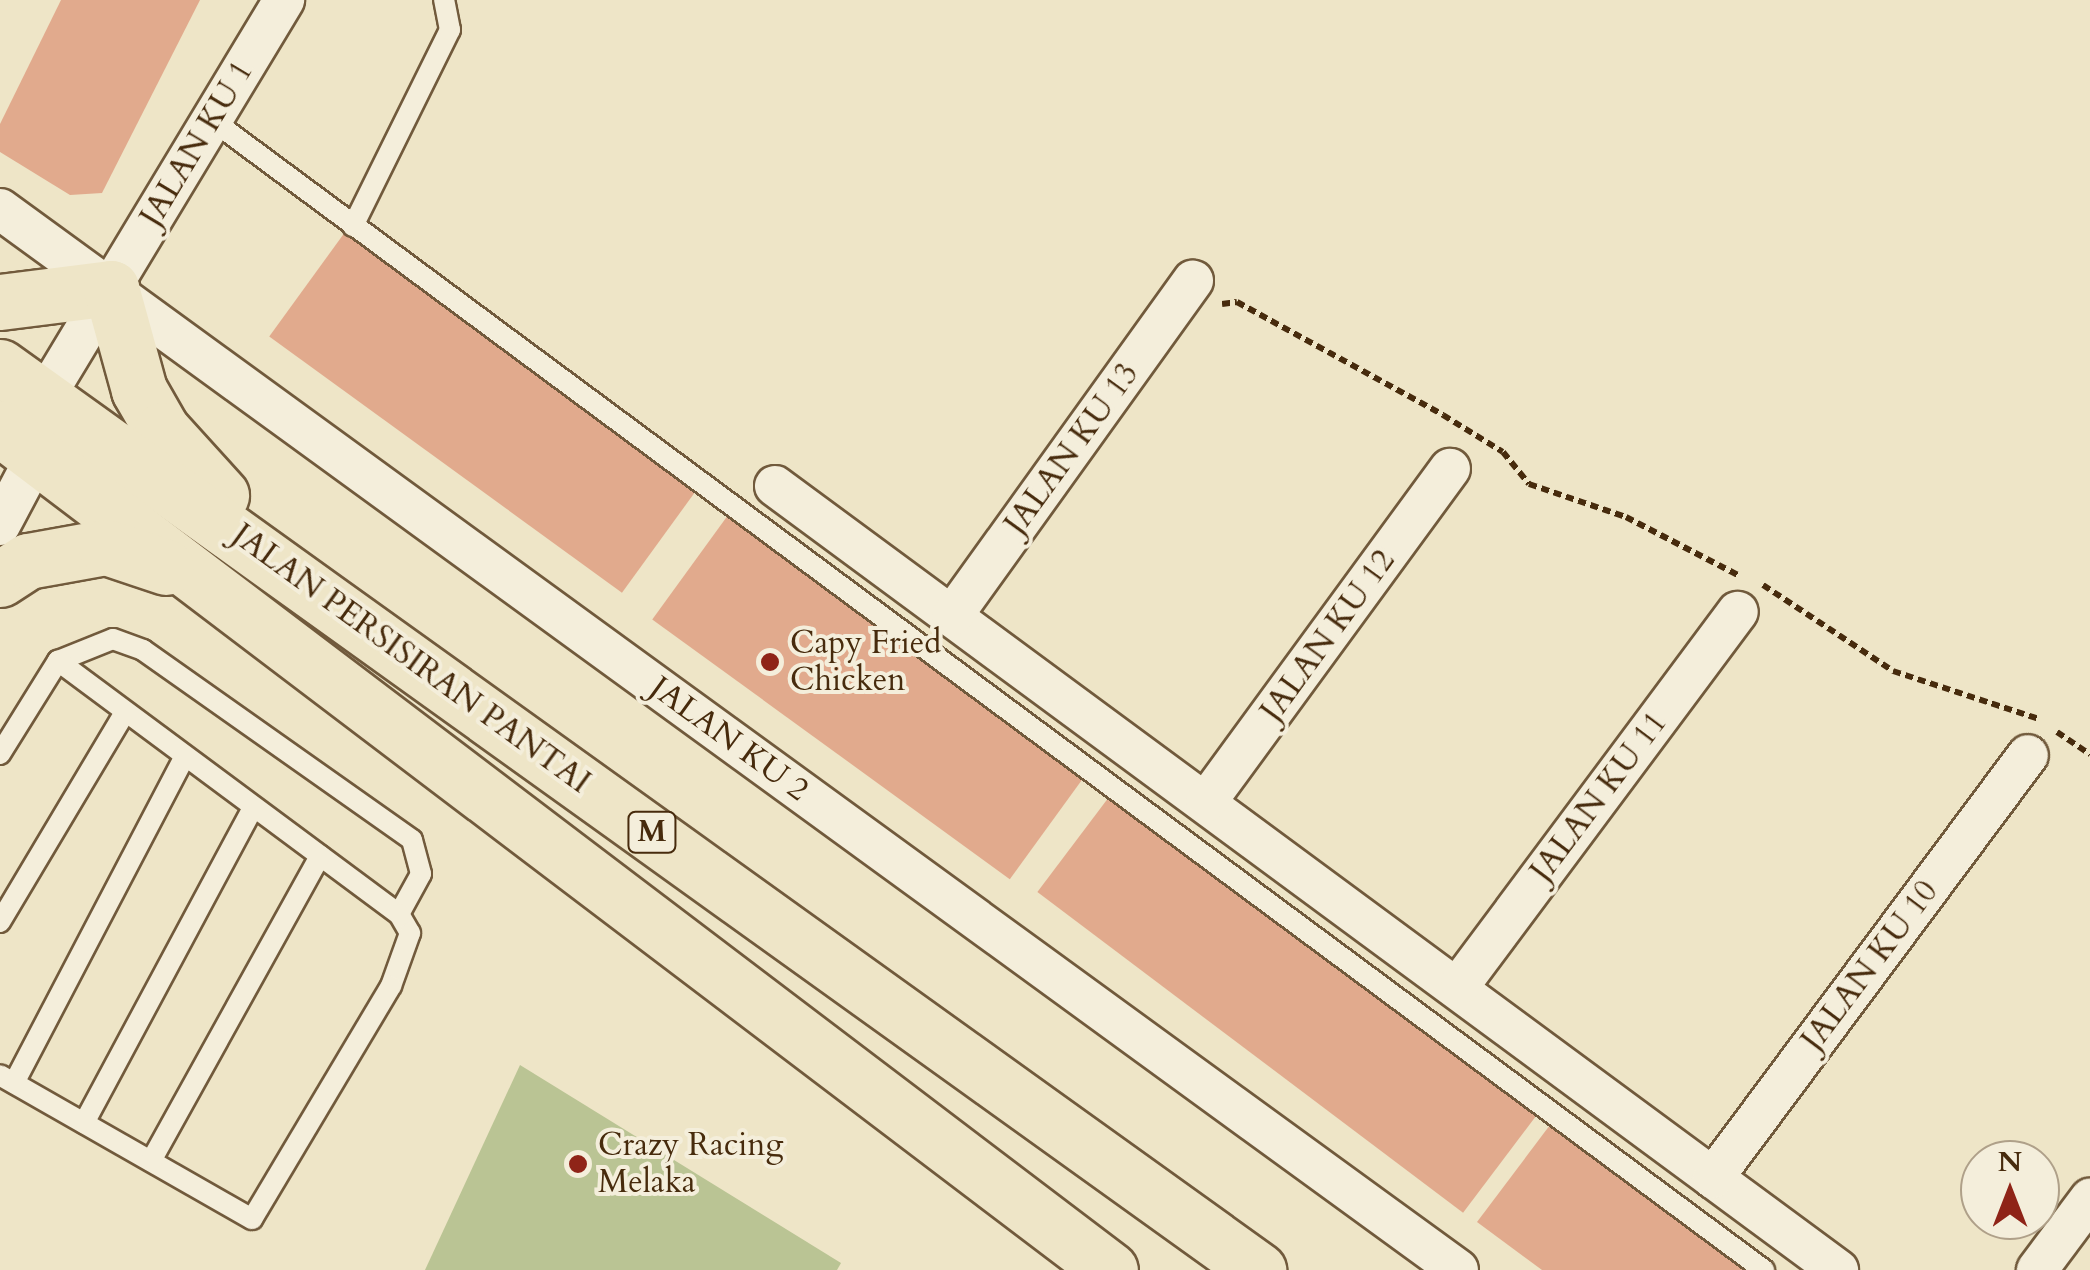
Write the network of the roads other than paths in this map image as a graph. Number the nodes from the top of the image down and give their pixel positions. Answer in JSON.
{"nodes":[{"id":1,"x":284,"y":0,"type":"edge"},
{"id":2,"x":444,"y":0,"type":"edge"},
{"id":3,"x":212,"y":120,"type":"junction"},
{"id":4,"x":0,"y":208,"type":"edge"},
{"id":5,"x":352,"y":226,"type":"junction"},
{"id":6,"x":110,"y":288,"type":"junction"},
{"id":7,"x":1182,"y":296,"type":"road end"},
{"id":8,"x":0,"y":302,"type":"edge"},
{"id":9,"x":0,"y":368,"type":"edge"},
{"id":10,"x":20,"y":426,"type":"edge"},
{"id":11,"x":1450,"y":469,"type":"dead end"},
{"id":12,"x":776,"y":486,"type":"dead end"},
{"id":13,"x":0,"y":525,"type":"edge"},
{"id":14,"x":0,"y":578,"type":"edge"},
{"id":15,"x":1738,"y":612,"type":"dead end"},
{"id":16,"x":352,"y":614,"type":"junction"},
{"id":17,"x":952,"y":616,"type":"junction"},
{"id":18,"x":58,"y":661,"type":"junction"},
{"id":19,"x":316,"y":662,"type":"junction"},
{"id":20,"x":124,"y":714,"type":"junction"},
{"id":21,"x":0,"y":754,"type":"edge"},
{"id":22,"x":2028,"y":755,"type":"dead end"},
{"id":23,"x":184,"y":758,"type":"junction"},
{"id":24,"x":1206,"y":802,"type":"junction"},
{"id":25,"x":254,"y":808,"type":"junction"},
{"id":26,"x":320,"y":856,"type":"junction"},
{"id":27,"x":399,"y":914,"type":"junction"},
{"id":28,"x":0,"y":922,"type":"edge"},
{"id":29,"x":1460,"y":983,"type":"junction"},
{"id":30,"x":7,"y":1079,"type":"edge"},
{"id":31,"x":84,"y":1123,"type":"junction"},
{"id":32,"x":151,"y":1160,"type":"junction"},
{"id":33,"x":1713,"y":1178,"type":"junction"},
{"id":34,"x":2090,"y":1199,"type":"edge"},
{"id":35,"x":1110,"y":1270,"type":"edge"},
{"id":36,"x":1258,"y":1270,"type":"edge"},
{"id":37,"x":1458,"y":1270,"type":"edge"},
{"id":38,"x":1764,"y":1270,"type":"edge"},
{"id":39,"x":1838,"y":1270,"type":"edge"},
{"id":40,"x":2037,"y":1270,"type":"edge"}],
"edges":[{"from":1,"to":3,"type":"street","name":"JALAN KU 1"},
{"from":2,"to":5,"type":"lane"},
{"from":3,"to":5,"type":"lane"},
{"from":3,"to":6,"type":"street","name":"JALAN KU 1"},
{"from":4,"to":6,"type":"street","name":"JALAN KU 2"},
{"from":5,"to":38,"type":"lane"},
{"from":6,"to":8,"type":"main road"},
{"from":6,"to":10,"type":"street","name":"JALAN KU 1"},
{"from":6,"to":16,"type":"main road"},
{"from":6,"to":37,"type":"street","name":"JALAN KU 2"},
{"from":7,"to":17,"type":"street","name":"JALAN KU 13"},
{"from":9,"to":10,"type":"main road","name":"JALAN PERSISIRAN PANTAI","number":"M"},
{"from":10,"to":13,"type":"street","name":"JALAN KU 1"},
{"from":10,"to":16,"type":"main road","name":"JALAN PERSISIRAN PANTAI","number":"M"},
{"from":10,"to":19,"type":"main road","name":"JALAN PERSISIRAN PANTAI","number":"M"},
{"from":11,"to":24,"type":"street","name":"JALAN KU 12"},
{"from":12,"to":17,"type":"street"},
{"from":14,"to":19,"type":"main road"},
{"from":15,"to":29,"type":"street","name":"JALAN KU 11"},
{"from":16,"to":36,"type":"main road","name":"JALAN PERSISIRAN PANTAI","number":"M"},
{"from":17,"to":24,"type":"street"},
{"from":18,"to":20,"type":"lane"},
{"from":18,"to":21,"type":"lane"},
{"from":18,"to":27,"type":"lane"},
{"from":19,"to":35,"type":"main road","name":"JALAN PERSISIRAN PANTAI","number":"M"},
{"from":20,"to":23,"type":"lane"},
{"from":20,"to":28,"type":"lane"},
{"from":22,"to":33,"type":"street","name":"JALAN KU 10"},
{"from":23,"to":25,"type":"lane"},
{"from":23,"to":30,"type":"lane"},
{"from":24,"to":29,"type":"street"},
{"from":25,"to":26,"type":"lane"},
{"from":25,"to":31,"type":"lane"},
{"from":26,"to":27,"type":"lane"},
{"from":26,"to":32,"type":"lane"},
{"from":27,"to":32,"type":"lane"},
{"from":29,"to":33,"type":"street"},
{"from":30,"to":31,"type":"lane"},
{"from":31,"to":32,"type":"lane"},
{"from":33,"to":39,"type":"street"},
{"from":34,"to":40,"type":"street"}]}
